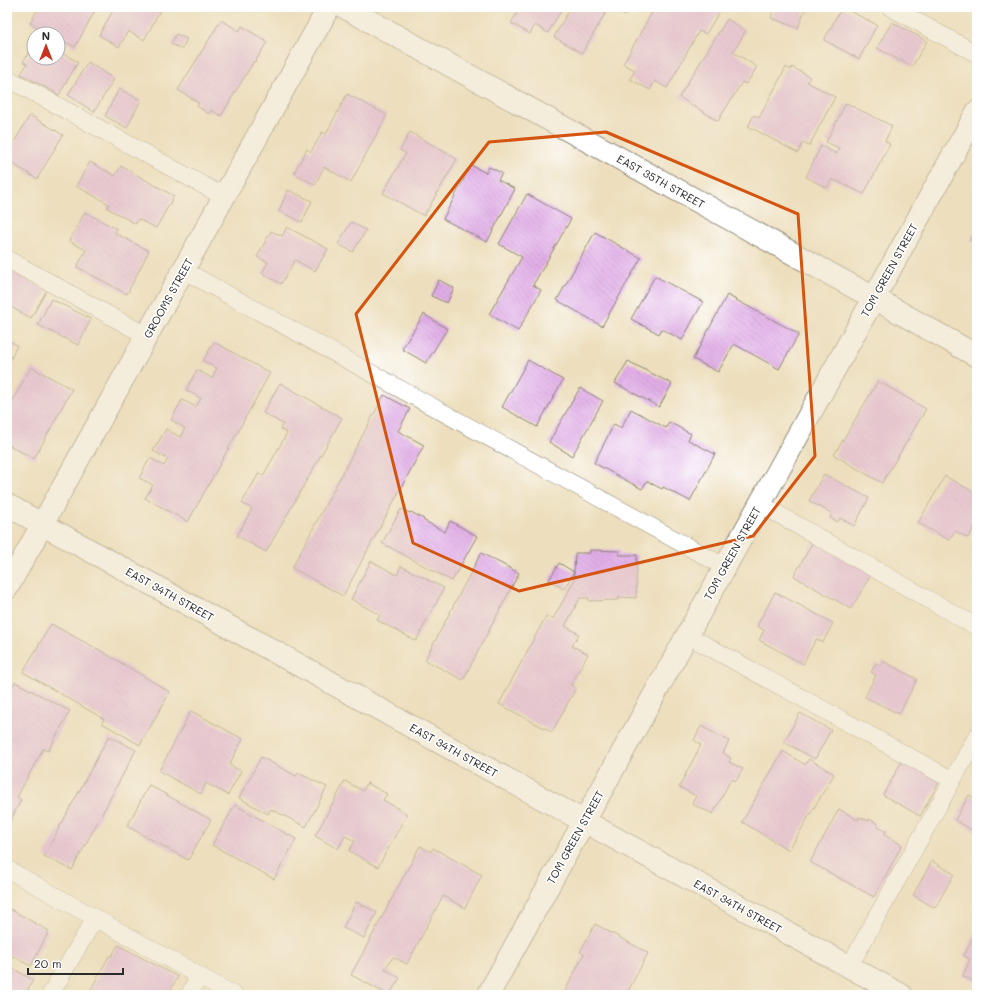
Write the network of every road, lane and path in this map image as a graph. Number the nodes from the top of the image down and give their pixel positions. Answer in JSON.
{"nodes":[{"id":1,"x":329,"y":7,"type":"edge"},
{"id":2,"x":344,"y":7,"type":"edge"},
{"id":3,"x":890,"y":7,"type":"edge"},
{"id":4,"x":977,"y":54,"type":"edge"},
{"id":5,"x":7,"y":78,"type":"edge"},
{"id":6,"x":977,"y":112,"type":"edge"},
{"id":7,"x":223,"y":196,"type":"junction"},
{"id":8,"x":7,"y":259,"type":"edge"},
{"id":9,"x":183,"y":270,"type":"junction"},
{"id":10,"x":874,"y":298,"type":"junction"},
{"id":11,"x":147,"y":336,"type":"junction"},
{"id":12,"x":977,"y":356,"type":"edge"},
{"id":13,"x":760,"y":504,"type":"junction"},
{"id":14,"x":7,"y":505,"type":"edge"},
{"id":15,"x":42,"y":524,"type":"junction"},
{"id":16,"x":725,"y":567,"type":"junction"},
{"id":17,"x":7,"y":588,"type":"edge"},
{"id":18,"x":977,"y":626,"type":"edge"},
{"id":19,"x":687,"y":635,"type":"junction"},
{"id":20,"x":977,"y":736,"type":"edge"},
{"id":21,"x":952,"y":780,"type":"junction"},
{"id":22,"x":584,"y":822,"type":"junction"},
{"id":23,"x":7,"y":869,"type":"edge"},
{"id":24,"x":94,"y":918,"type":"junction"},
{"id":25,"x":849,"y":967,"type":"junction"},
{"id":26,"x":199,"y":976,"type":"junction"},
{"id":27,"x":50,"y":995,"type":"edge"},
{"id":28,"x":189,"y":995,"type":"edge"},
{"id":29,"x":234,"y":995,"type":"edge"},
{"id":30,"x":488,"y":995,"type":"edge"},
{"id":31,"x":901,"y":995,"type":"edge"}],
"edges":[{"from":1,"to":7,"type":"street","name":"GROOMS STREET"},
{"from":2,"to":10,"type":"street","name":"EAST 35TH STREET"},
{"from":3,"to":4,"type":"lane"},
{"from":5,"to":7,"type":"lane"},
{"from":6,"to":10,"type":"street","name":"TOM GREEN STREET"},
{"from":7,"to":9,"type":"street","name":"GROOMS STREET"},
{"from":8,"to":11,"type":"lane"},
{"from":9,"to":11,"type":"street","name":"GROOMS STREET"},
{"from":9,"to":16,"type":"lane"},
{"from":10,"to":12,"type":"street","name":"EAST 35TH STREET"},
{"from":10,"to":13,"type":"street","name":"TOM GREEN STREET"},
{"from":11,"to":15,"type":"street","name":"GROOMS STREET"},
{"from":13,"to":16,"type":"street","name":"TOM GREEN STREET"},
{"from":13,"to":18,"type":"lane"},
{"from":14,"to":15,"type":"street","name":"EAST 34TH STREET"},
{"from":15,"to":17,"type":"street","name":"GROOMS STREET"},
{"from":15,"to":22,"type":"street","name":"EAST 34TH STREET"},
{"from":16,"to":19,"type":"street","name":"TOM GREEN STREET"},
{"from":19,"to":21,"type":"lane"},
{"from":19,"to":22,"type":"street","name":"TOM GREEN STREET"},
{"from":20,"to":21,"type":"lane"},
{"from":21,"to":25,"type":"lane"},
{"from":22,"to":25,"type":"street","name":"EAST 34TH STREET"},
{"from":22,"to":30,"type":"street","name":"TOM GREEN STREET"},
{"from":23,"to":24,"type":"lane"},
{"from":24,"to":26,"type":"lane"},
{"from":24,"to":27,"type":"lane"},
{"from":25,"to":31,"type":"street","name":"EAST 34TH STREET"},
{"from":26,"to":28,"type":"lane"},
{"from":26,"to":29,"type":"lane"}]}
